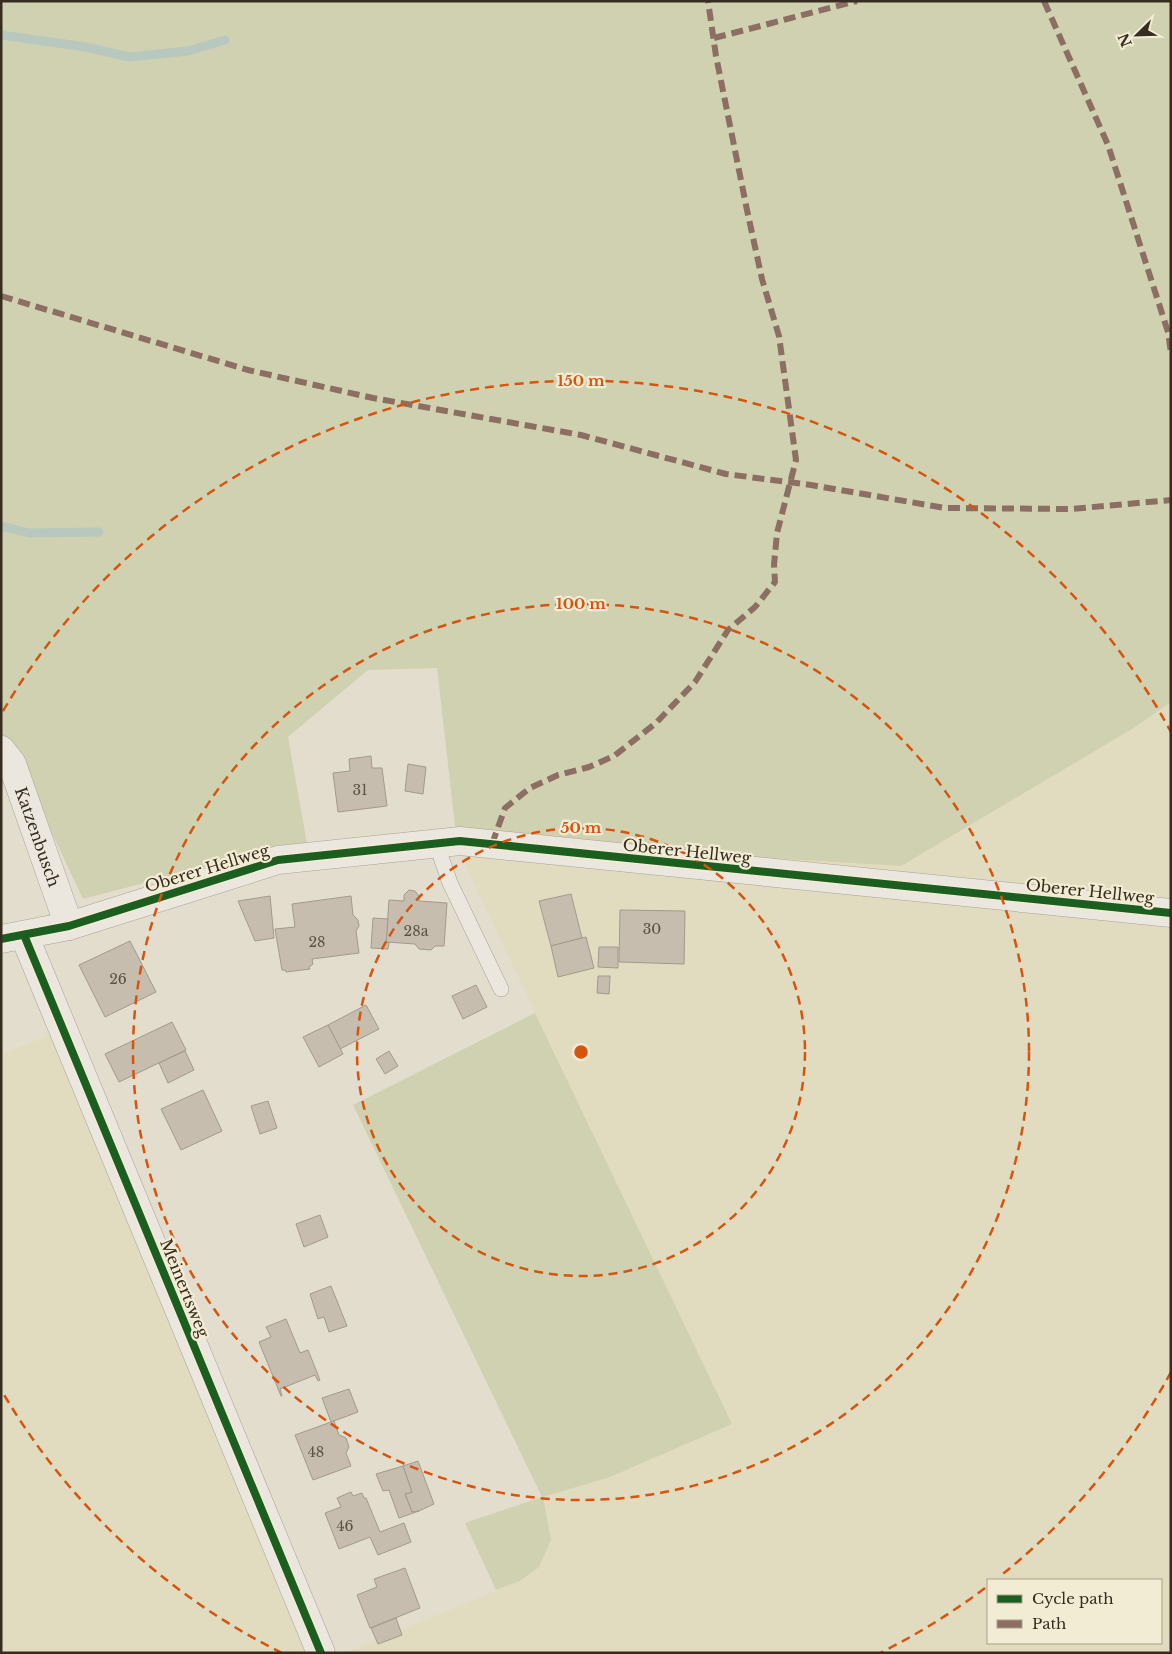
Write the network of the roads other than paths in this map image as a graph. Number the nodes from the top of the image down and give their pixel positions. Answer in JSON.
{"nodes":[{"id":1,"x":1,"y":750,"type":"edge"},
{"id":2,"x":436,"y":844,"type":"junction"},
{"id":3,"x":1171,"y":913,"type":"edge"},
{"id":4,"x":69,"y":926,"type":"junction"},
{"id":5,"x":13,"y":937,"type":"edge"},
{"id":6,"x":501,"y":989,"type":"dead end"},
{"id":7,"x":321,"y":1653,"type":"edge"}],
"edges":[{"from":1,"to":4,"type":"street","name":"Katzenbusch"},
{"from":2,"to":3,"type":"street","name":"Oberer Hellweg"},
{"from":2,"to":4,"type":"street","name":"Oberer Hellweg"},
{"from":2,"to":6,"type":"lane"},
{"from":4,"to":5,"type":"street","name":"Oberer Hellweg"},
{"from":5,"to":7,"type":"street","name":"Meinertsweg"}]}
